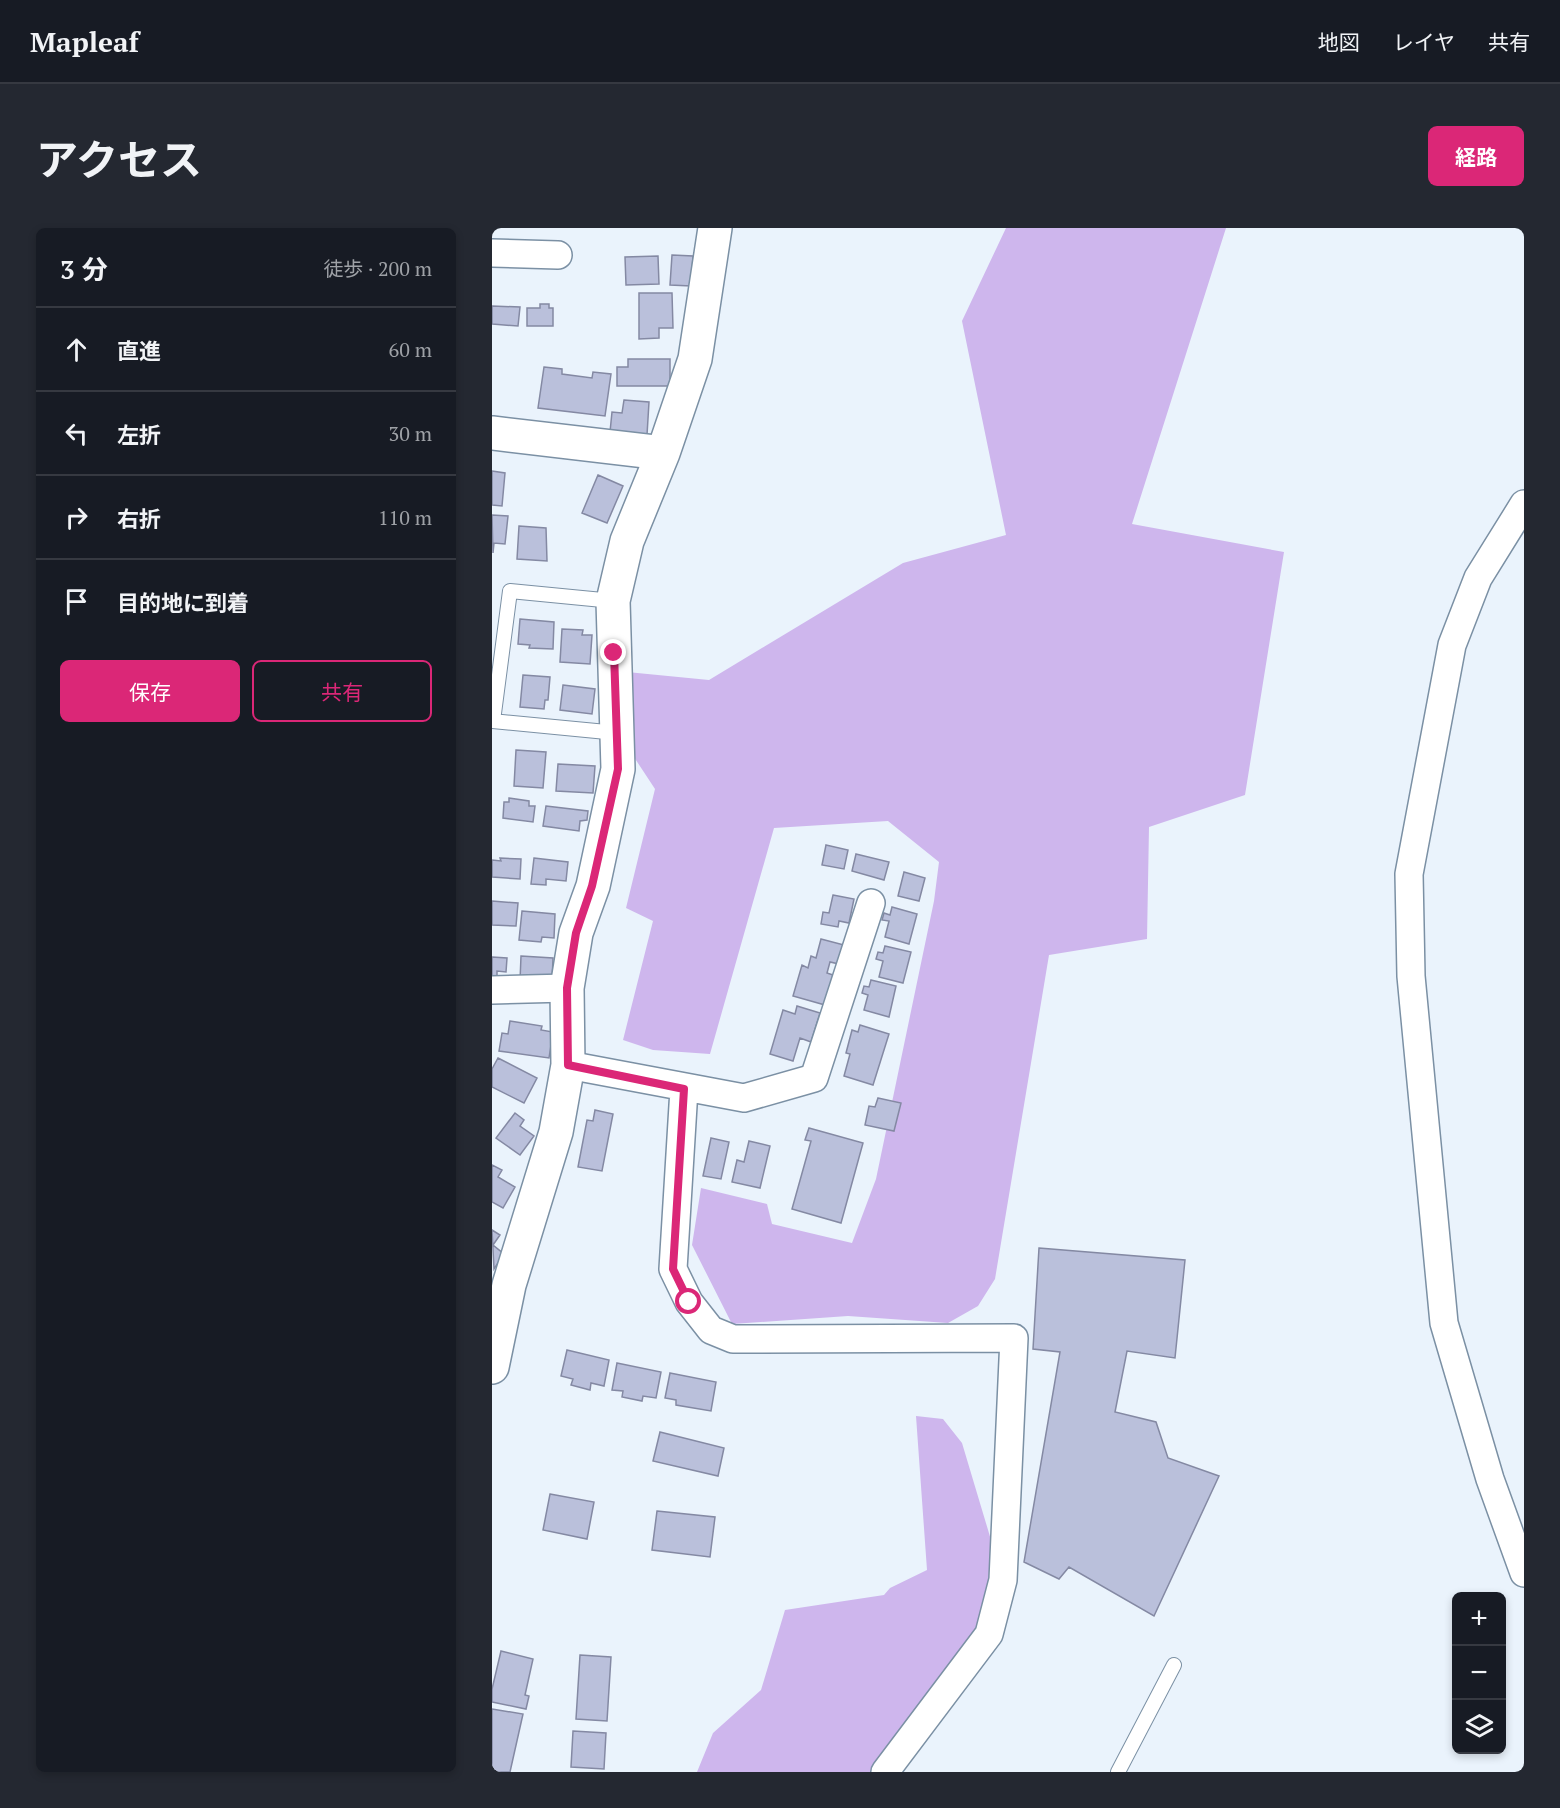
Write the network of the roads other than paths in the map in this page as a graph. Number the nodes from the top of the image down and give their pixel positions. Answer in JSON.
{"nodes":[{"id":1,"x":715,"y":228,"type":"edge"},
{"id":2,"x":492,"y":253,"type":"edge"},
{"id":3,"x":558,"y":255,"type":"dead end"},
{"id":4,"x":492,"y":433,"type":"edge"},
{"id":5,"x":663,"y":453,"type":"junction"},
{"id":6,"x":1524,"y":504,"type":"edge"},
{"id":7,"x":613,"y":601,"type":"junction"},
{"id":8,"x":493,"y":721,"type":"edge"},
{"id":9,"x":617,"y":733,"type":"junction"},
{"id":10,"x":871,"y":903,"type":"dead end"},
{"id":11,"x":567,"y":988,"type":"junction"},
{"id":12,"x":492,"y":990,"type":"edge"},
{"id":13,"x":568,"y":1065,"type":"junction"},
{"id":14,"x":684,"y":1089,"type":"junction"},
{"id":15,"x":501,"y":1279,"type":"edge"},
{"id":16,"x":492,"y":1367,"type":"edge"},
{"id":17,"x":1524,"y":1573,"type":"edge"},
{"id":18,"x":1174,"y":1665,"type":"dead end"},
{"id":19,"x":885,"y":1772,"type":"edge"},
{"id":20,"x":1118,"y":1772,"type":"edge"}],
"edges":[{"from":1,"to":5,"type":"street"},
{"from":2,"to":3,"type":"street"},
{"from":4,"to":5,"type":"street"},
{"from":5,"to":7,"type":"street"},
{"from":6,"to":17,"type":"street"},
{"from":7,"to":8,"type":"lane"},
{"from":7,"to":9,"type":"street"},
{"from":8,"to":9,"type":"lane"},
{"from":9,"to":11,"type":"street"},
{"from":10,"to":14,"type":"street"},
{"from":11,"to":12,"type":"street"},
{"from":11,"to":13,"type":"street"},
{"from":13,"to":14,"type":"street"},
{"from":13,"to":15,"type":"street"},
{"from":14,"to":19,"type":"street"},
{"from":15,"to":16,"type":"street"},
{"from":18,"to":20,"type":"lane"}]}
